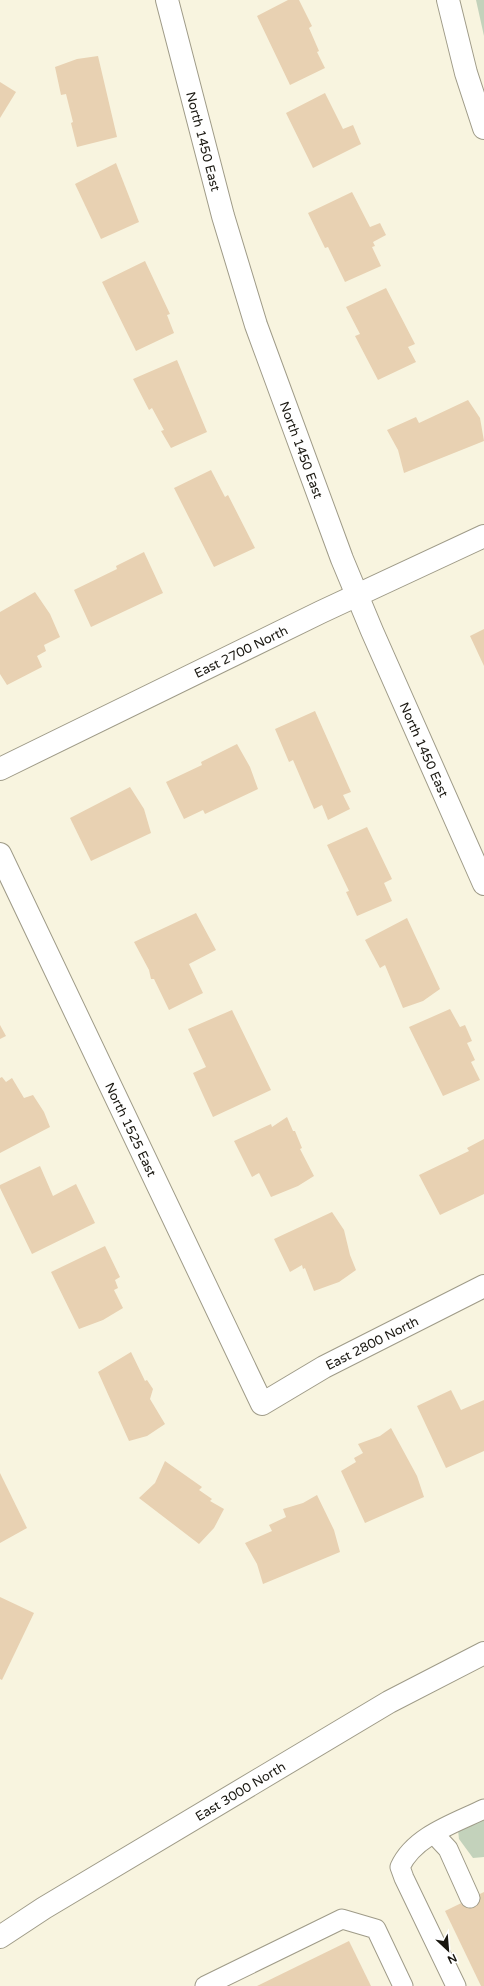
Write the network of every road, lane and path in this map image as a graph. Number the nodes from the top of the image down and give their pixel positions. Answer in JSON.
{"nodes":[{"id":1,"x":167,"y":0,"type":"edge"},
{"id":2,"x":448,"y":0,"type":"edge"},
{"id":3,"x":484,"y":128,"type":"edge"},
{"id":4,"x":484,"y":536,"type":"edge"},
{"id":5,"x":357,"y":595,"type":"junction"},
{"id":6,"x":0,"y":769,"type":"edge"},
{"id":7,"x":0,"y":854,"type":"edge"},
{"id":8,"x":484,"y":884,"type":"edge"},
{"id":9,"x":484,"y":1286,"type":"edge"},
{"id":10,"x":262,"y":1404,"type":"joint"},
{"id":11,"x":484,"y":1652,"type":"edge"},
{"id":12,"x":484,"y":1809,"type":"edge"},
{"id":13,"x":434,"y":1834,"type":"junction"},
{"id":14,"x":470,"y":1898,"type":"dead end"},
{"id":15,"x":0,"y":1937,"type":"edge"},
{"id":16,"x":205,"y":1986,"type":"edge"},
{"id":17,"x":403,"y":1986,"type":"edge"},
{"id":18,"x":456,"y":1986,"type":"edge"}],
"edges":[{"from":1,"to":5,"type":"street","name":"North 1450 East"},
{"from":2,"to":3,"type":"street"},
{"from":4,"to":5,"type":"street","name":"East 2700 North"},
{"from":5,"to":6,"type":"street","name":"East 2700 North"},
{"from":5,"to":8,"type":"street","name":"North 1450 East"},
{"from":7,"to":10,"type":"street","name":"North 1525 East"},
{"from":9,"to":10,"type":"street","name":"East 2800 North"},
{"from":11,"to":15,"type":"street","name":"East 3000 North"},
{"from":12,"to":13,"type":"lane"},
{"from":13,"to":14,"type":"lane"},
{"from":13,"to":18,"type":"lane"},
{"from":16,"to":17,"type":"lane"}]}
